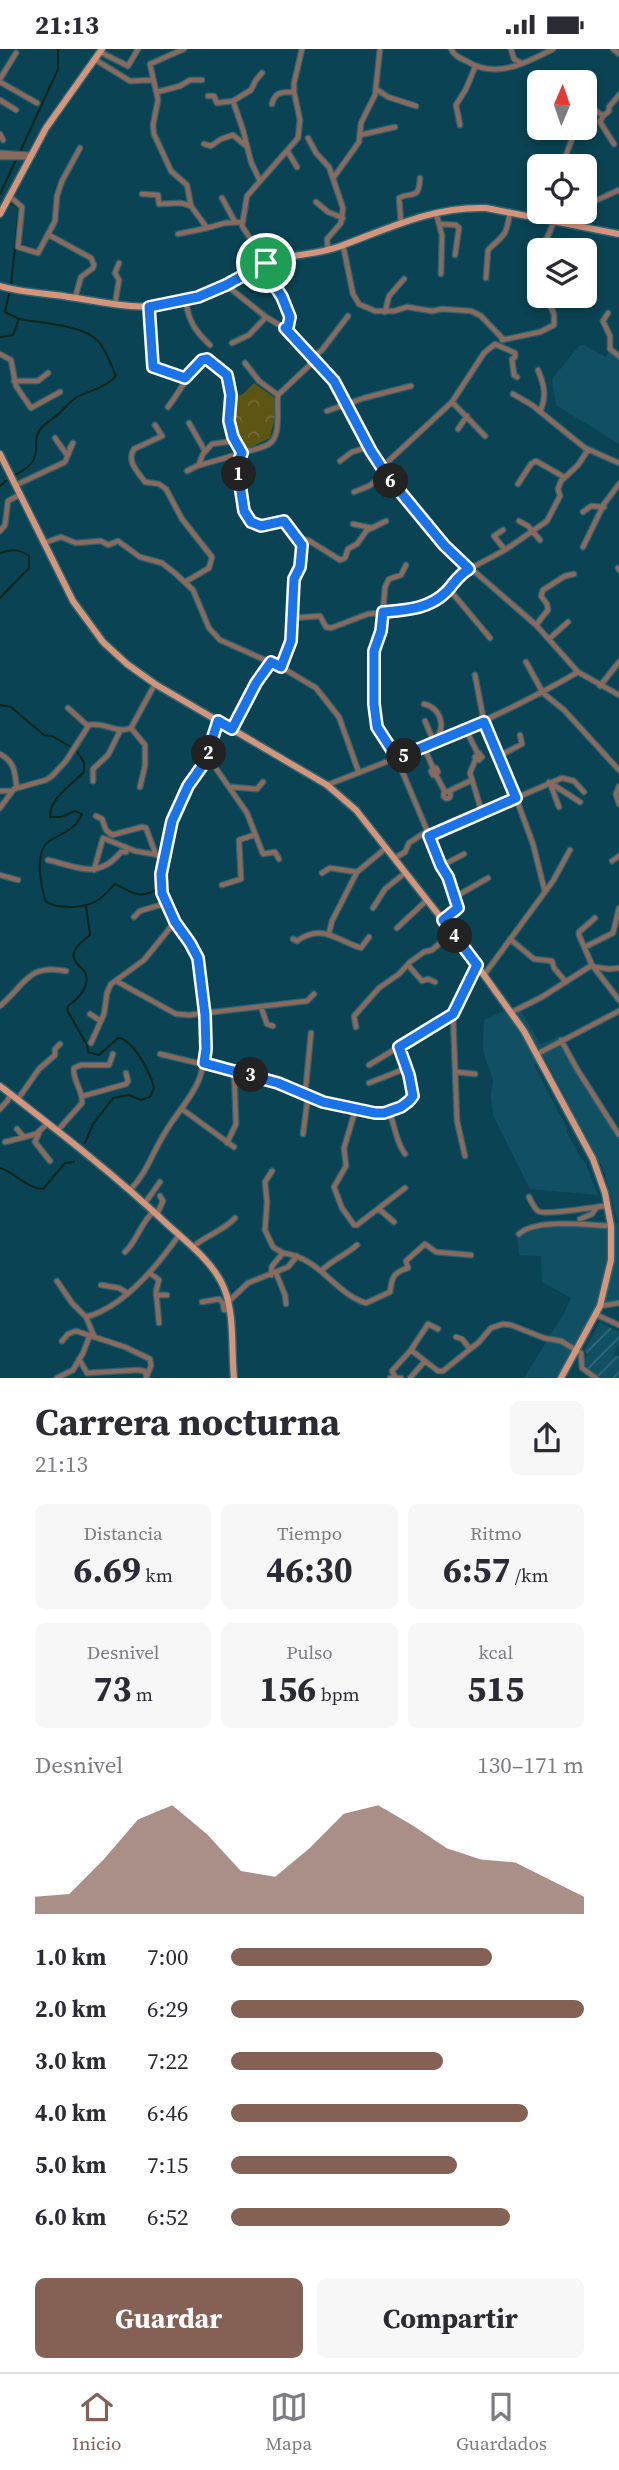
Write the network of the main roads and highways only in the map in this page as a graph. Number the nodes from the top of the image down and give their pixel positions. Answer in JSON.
{"nodes":[{"id":1,"x":101,"y":50,"type":"edge"},
{"id":2,"x":25,"y":155,"type":"junction"},
{"id":3,"x":8,"y":198,"type":"junction"},
{"id":4,"x":0,"y":214,"type":"edge"},
{"id":5,"x":619,"y":233,"type":"edge"},
{"id":6,"x":5,"y":288,"type":"edge"},
{"id":7,"x":0,"y":454,"type":"edge"},
{"id":8,"x":0,"y":1086,"type":"edge"},
{"id":9,"x":234,"y":1378,"type":"edge"},
{"id":10,"x":561,"y":1378,"type":"edge"}],
"edges":[{"from":1,"to":2,"type":"main road"},
{"from":2,"to":3,"type":"main road"},
{"from":2,"to":3,"type":"main road"},
{"from":3,"to":4,"type":"main road"},
{"from":5,"to":6,"type":"main road"},
{"from":7,"to":10,"type":"main road"},
{"from":8,"to":9,"type":"main road"}]}
